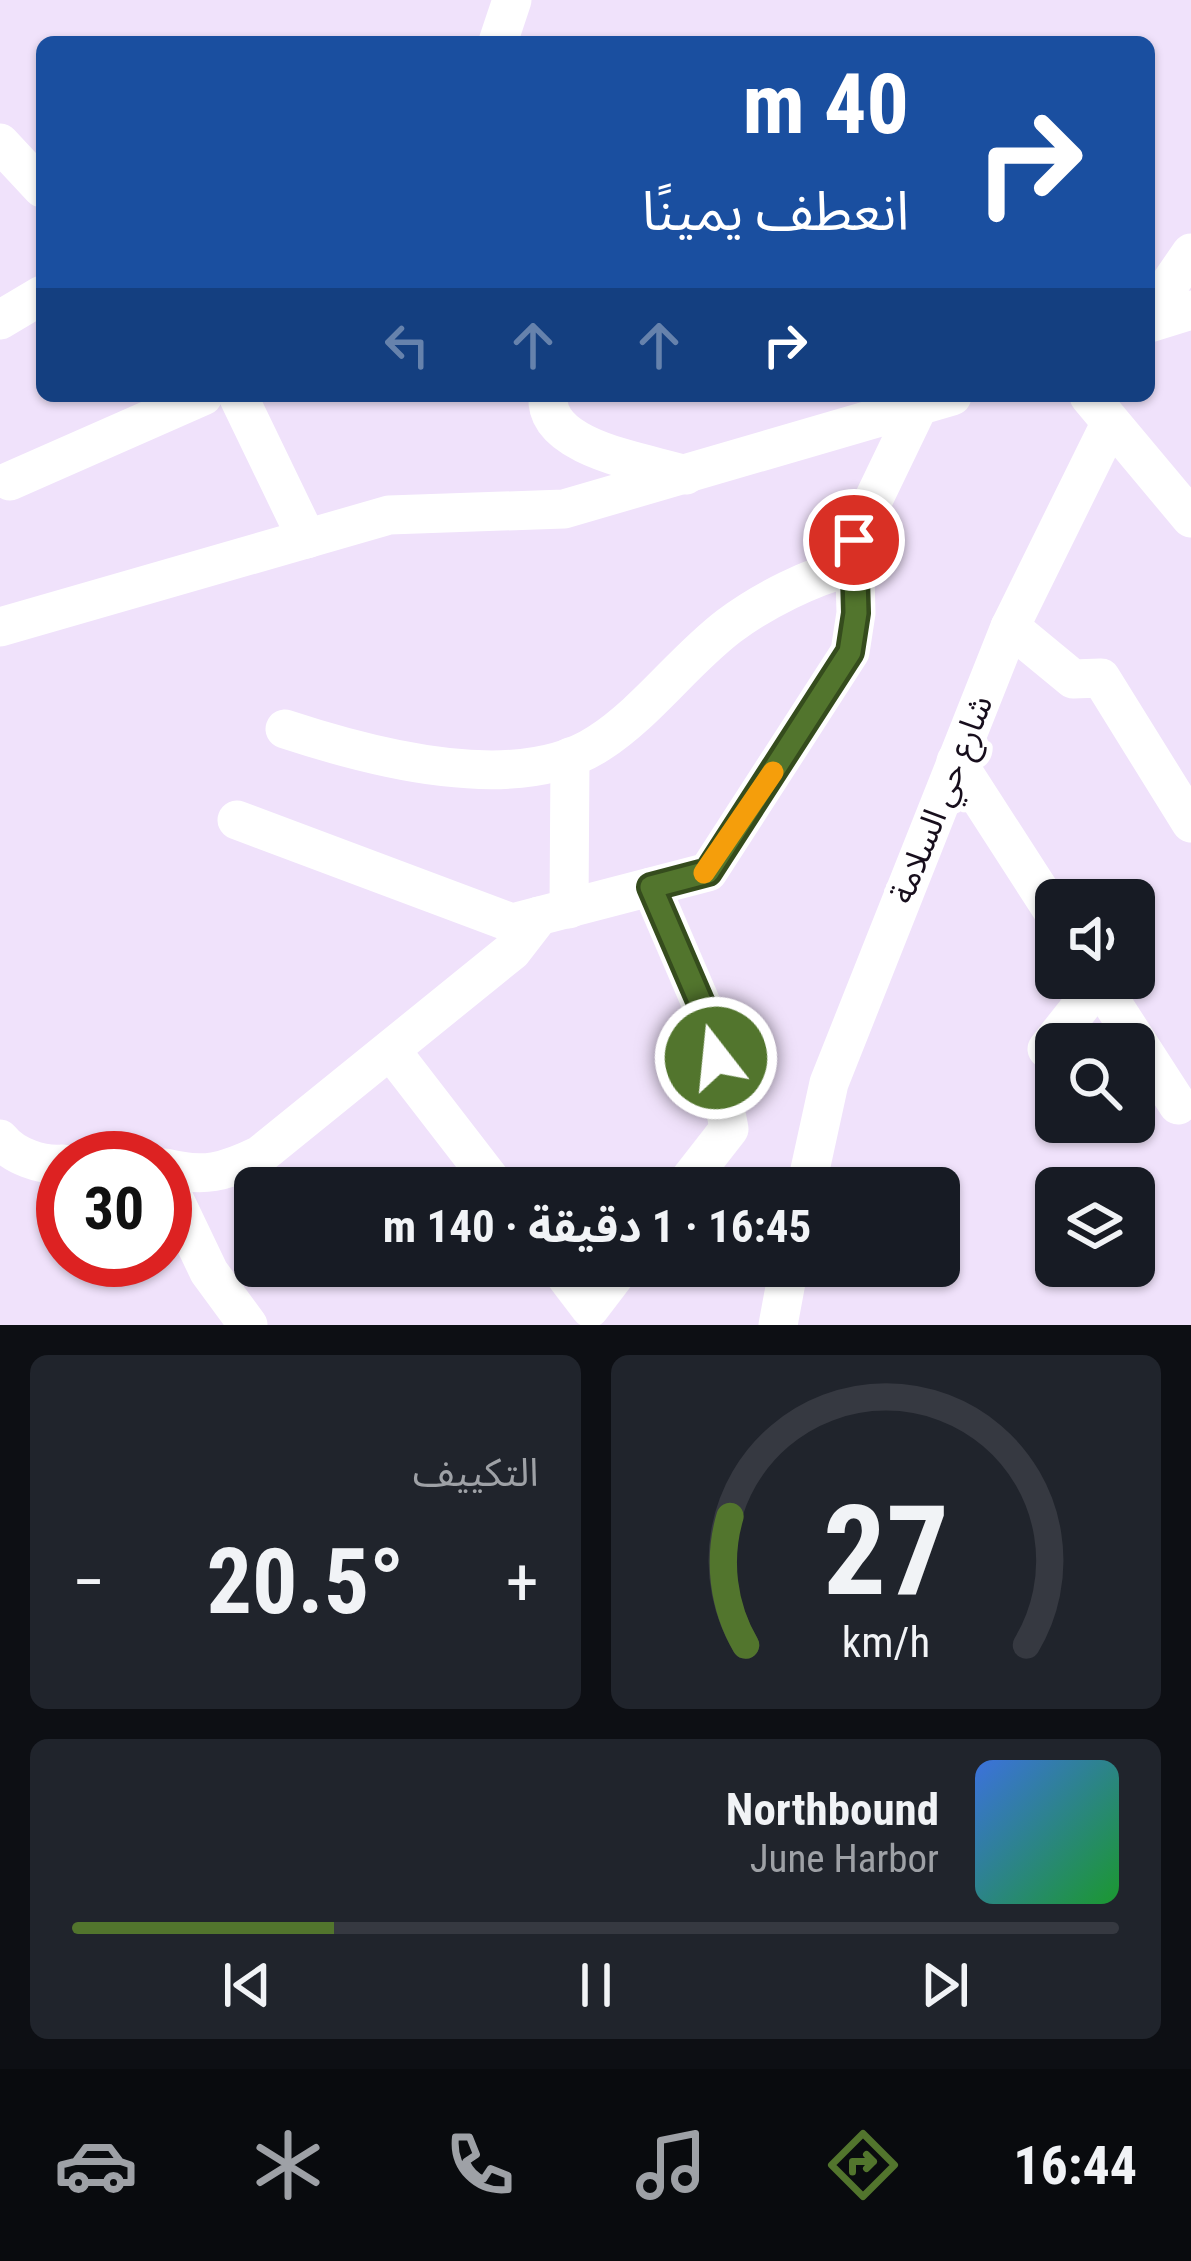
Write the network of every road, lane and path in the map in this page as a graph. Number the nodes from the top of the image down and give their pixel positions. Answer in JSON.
{"nodes":[{"id":1,"x":512,"y":0,"type":"edge"},
{"id":2,"x":500,"y":36,"type":"edge"},
{"id":3,"x":0,"y":143,"type":"edge"},
{"id":4,"x":36,"y":182,"type":"edge"},
{"id":5,"x":1191,"y":254,"type":"edge"},
{"id":6,"x":36,"y":299,"type":"edge"},
{"id":7,"x":1155,"y":310,"type":"edge"},
{"id":8,"x":1191,"y":310,"type":"edge"},
{"id":9,"x":1155,"y":318,"type":"edge"},
{"id":10,"x":0,"y":320,"type":"edge"},
{"id":11,"x":189,"y":402,"type":"edge"},
{"id":12,"x":241,"y":402,"type":"edge"},
{"id":13,"x":549,"y":402,"type":"edge"},
{"id":14,"x":935,"y":402,"type":"edge"},
{"id":15,"x":1099,"y":410,"type":"edge"},
{"id":16,"x":686,"y":475,"type":"junction"},
{"id":17,"x":10,"y":481,"type":"dead end"},
{"id":18,"x":1191,"y":518,"type":"edge"},
{"id":19,"x":307,"y":539,"type":"junction"},
{"id":20,"x":853,"y":566,"type":"junction"},
{"id":21,"x":1010,"y":627,"type":"junction"},
{"id":22,"x":0,"y":628,"type":"edge"},
{"id":23,"x":285,"y":729,"type":"dead end"},
{"id":24,"x":570,"y":758,"type":"junction"},
{"id":25,"x":956,"y":761,"type":"junction"},
{"id":26,"x":237,"y":820,"type":"dead end"},
{"id":27,"x":1191,"y":823,"type":"edge"},
{"id":28,"x":1035,"y":883,"type":"edge"},
{"id":29,"x":651,"y":887,"type":"junction"},
{"id":30,"x":554,"y":913,"type":"junction"},
{"id":31,"x":1109,"y":999,"type":"edge"},
{"id":32,"x":392,"y":1052,"type":"junction"},
{"id":33,"x":1178,"y":1105,"type":"dead end"},
{"id":34,"x":0,"y":1139,"type":"edge"},
{"id":35,"x":36,"y":1161,"type":"edge"},
{"id":36,"x":481,"y":1167,"type":"edge"},
{"id":37,"x":699,"y":1167,"type":"edge"},
{"id":38,"x":811,"y":1167,"type":"edge"},
{"id":39,"x":192,"y":1175,"type":"edge"},
{"id":40,"x":192,"y":1236,"type":"edge"},
{"id":41,"x":574,"y":1287,"type":"edge"},
{"id":42,"x":606,"y":1287,"type":"edge"},
{"id":43,"x":785,"y":1287,"type":"edge"},
{"id":44,"x":248,"y":1325,"type":"edge"},
{"id":45,"x":778,"y":1325,"type":"edge"}],
"edges":[{"from":1,"to":2,"type":"street"},
{"from":3,"to":4,"type":"street"},
{"from":5,"to":7,"type":"street"},
{"from":6,"to":10,"type":"street"},
{"from":8,"to":9,"type":"street"},
{"from":11,"to":17,"type":"street"},
{"from":12,"to":19,"type":"street"},
{"from":13,"to":16,"type":"street"},
{"from":14,"to":16,"type":"street"},
{"from":14,"to":20,"type":"street"},
{"from":15,"to":18,"type":"street"},
{"from":15,"to":21,"type":"street","name":"شارع حي السلامة"},
{"from":16,"to":19,"type":"street"},
{"from":19,"to":22,"type":"street"},
{"from":20,"to":24,"type":"street"},
{"from":20,"to":29,"type":"street"},
{"from":21,"to":25,"type":"street","name":"شارع حي السلامة"},
{"from":21,"to":27,"type":"street"},
{"from":23,"to":24,"type":"street"},
{"from":24,"to":30,"type":"street"},
{"from":25,"to":28,"type":"street"},
{"from":25,"to":38,"type":"street","name":"شارع حي السلامة"},
{"from":26,"to":30,"type":"street"},
{"from":29,"to":30,"type":"street"},
{"from":29,"to":37,"type":"street"},
{"from":30,"to":32,"type":"street"},
{"from":31,"to":33,"type":"street"},
{"from":32,"to":36,"type":"street"},
{"from":32,"to":39,"type":"street"},
{"from":34,"to":35,"type":"street"},
{"from":40,"to":44,"type":"street"},
{"from":41,"to":42,"type":"street"},
{"from":43,"to":45,"type":"street"}]}
